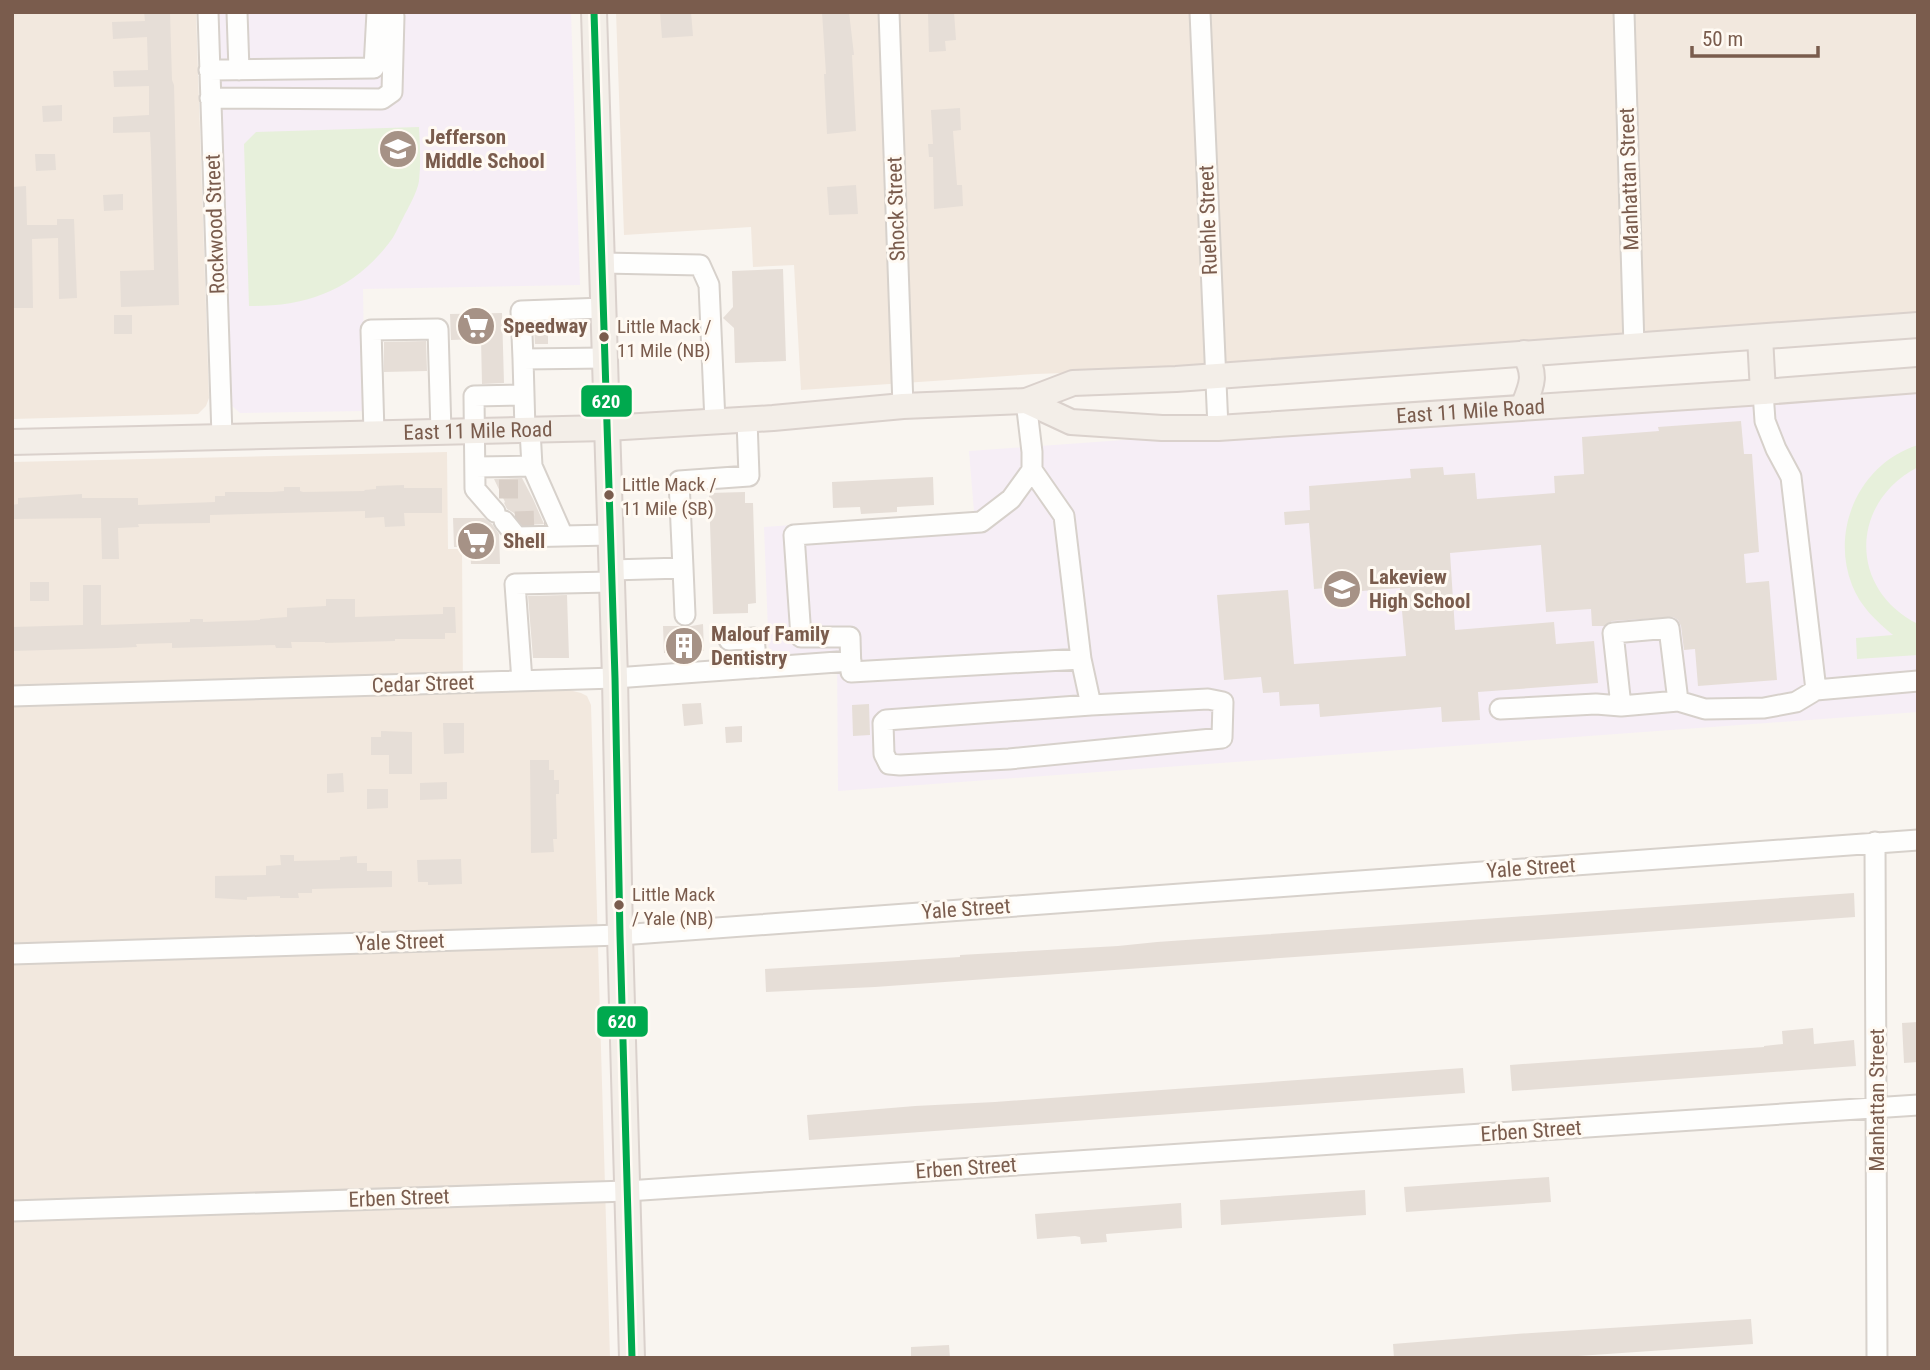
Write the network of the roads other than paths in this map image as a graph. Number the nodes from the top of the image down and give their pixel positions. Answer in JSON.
{"nodes":[{"id":1,"x":594,"y":12,"type":"edge"},
{"id":2,"x":889,"y":12,"type":"edge"},
{"id":3,"x":1200,"y":12,"type":"edge"},
{"id":4,"x":1624,"y":12,"type":"edge"},
{"id":5,"x":377,"y":13,"type":"edge"},
{"id":6,"x":208,"y":16,"type":"edge"},
{"id":7,"x":237,"y":16,"type":"edge"},
{"id":8,"x":209,"y":70,"type":"junction"},
{"id":9,"x":239,"y":70,"type":"junction"},
{"id":10,"x":210,"y":98,"type":"junction"},
{"id":11,"x":603,"y":263,"type":"junction"},
{"id":12,"x":604,"y":308,"type":"junction"},
{"id":13,"x":1918,"y":325,"type":"edge"},
{"id":14,"x":1760,"y":337,"type":"junction"},
{"id":15,"x":1634,"y":346,"type":"junction"},
{"id":16,"x":1524,"y":353,"type":"junction"},
{"id":17,"x":605,"y":358,"type":"junction"},
{"id":18,"x":523,"y":359,"type":"junction"},
{"id":19,"x":1214,"y":376,"type":"junction"},
{"id":20,"x":1918,"y":380,"type":"edge"},
{"id":21,"x":1763,"y":392,"type":"junction"},
{"id":22,"x":524,"y":395,"type":"junction"},
{"id":23,"x":1026,"y":401,"type":"junction"},
{"id":24,"x":903,"y":406,"type":"junction"},
{"id":25,"x":1523,"y":407,"type":"junction"},
{"id":26,"x":747,"y":420,"type":"junction"},
{"id":27,"x":715,"y":422,"type":"junction"},
{"id":28,"x":607,"y":428,"type":"junction"},
{"id":29,"x":1218,"y":428,"type":"junction"},
{"id":30,"x":528,"y":430,"type":"junction"},
{"id":31,"x":441,"y":432,"type":"junction"},
{"id":32,"x":474,"y":432,"type":"junction"},
{"id":33,"x":374,"y":433,"type":"junction"},
{"id":34,"x":222,"y":436,"type":"junction"},
{"id":35,"x":12,"y":442,"type":"edge"},
{"id":36,"x":532,"y":466,"type":"junction"},
{"id":37,"x":475,"y":467,"type":"junction"},
{"id":38,"x":1032,"y":470,"type":"junction"},
{"id":39,"x":475,"y":489,"type":"junction"},
{"id":40,"x":499,"y":489,"type":"tunnel mouth"},
{"id":41,"x":495,"y":512,"type":"dead end"},
{"id":42,"x":515,"y":521,"type":"dead end"},
{"id":43,"x":555,"y":525,"type":"junction"},
{"id":44,"x":610,"y":535,"type":"junction"},
{"id":45,"x":683,"y":568,"type":"junction"},
{"id":46,"x":611,"y":576,"type":"junction"},
{"id":47,"x":685,"y":615,"type":"dead end"},
{"id":48,"x":729,"y":640,"type":"dead end"},
{"id":49,"x":1082,"y":659,"type":"junction"},
{"id":50,"x":842,"y":662,"type":"junction"},
{"id":51,"x":757,"y":668,"type":"junction"},
{"id":52,"x":615,"y":678,"type":"junction"},
{"id":53,"x":522,"y":681,"type":"junction"},
{"id":54,"x":1918,"y":681,"type":"edge"},
{"id":55,"x":1816,"y":690,"type":"junction"},
{"id":56,"x":12,"y":696,"type":"edge"},
{"id":57,"x":1678,"y":701,"type":"junction"},
{"id":58,"x":1091,"y":705,"type":"junction"},
{"id":59,"x":1621,"y":706,"type":"junction"},
{"id":60,"x":1500,"y":709,"type":"dead end"},
{"id":61,"x":1918,"y":839,"type":"edge"},
{"id":62,"x":1875,"y":842,"type":"junction"},
{"id":63,"x":620,"y":935,"type":"junction"},
{"id":64,"x":12,"y":954,"type":"edge"},
{"id":65,"x":1918,"y":1105,"type":"edge"},
{"id":66,"x":1877,"y":1108,"type":"junction"},
{"id":67,"x":627,"y":1191,"type":"junction"},
{"id":68,"x":12,"y":1211,"type":"edge"},
{"id":69,"x":632,"y":1358,"type":"edge"},
{"id":70,"x":1877,"y":1358,"type":"edge"}],
"edges":[{"from":1,"to":11,"type":"main road"},
{"from":2,"to":24,"type":"street","name":"Shock Street"},
{"from":3,"to":19,"type":"street","name":"Ruehle Street"},
{"from":4,"to":15,"type":"street","name":"Manhattan Street"},
{"from":5,"to":9,"type":"street"},
{"from":5,"to":10,"type":"street"},
{"from":6,"to":7,"type":"street"},
{"from":6,"to":8,"type":"street","name":"Rockwood Street"},
{"from":7,"to":9,"type":"street"},
{"from":8,"to":9,"type":"street"},
{"from":8,"to":10,"type":"street","name":"Rockwood Street"},
{"from":10,"to":34,"type":"street","name":"Rockwood Street"},
{"from":11,"to":12,"type":"main road"},
{"from":11,"to":27,"type":"street"},
{"from":12,"to":17,"type":"main road"},
{"from":12,"to":18,"type":"street"},
{"from":13,"to":14,"type":"main road","name":"East 11 Mile Road"},
{"from":14,"to":15,"type":"main road","name":"East 11 Mile Road"},
{"from":14,"to":21,"type":"main road"},
{"from":15,"to":16,"type":"main road","name":"East 11 Mile Road"},
{"from":16,"to":19,"type":"main road","name":"East 11 Mile Road"},
{"from":16,"to":25,"type":"main road"},
{"from":17,"to":18,"type":"street"},
{"from":17,"to":28,"type":"main road"},
{"from":18,"to":22,"type":"street"},
{"from":19,"to":23,"type":"main road","name":"East 11 Mile Road"},
{"from":19,"to":29,"type":"street","name":"Ruehle Street"},
{"from":20,"to":21,"type":"main road","name":"East 11 Mile Road"},
{"from":21,"to":25,"type":"main road","name":"East 11 Mile Road"},
{"from":21,"to":55,"type":"street"},
{"from":22,"to":30,"type":"street"},
{"from":22,"to":32,"type":"street"},
{"from":23,"to":24,"type":"main road","name":"East 11 Mile Road"},
{"from":23,"to":29,"type":"main road","name":"East 11 Mile Road"},
{"from":23,"to":38,"type":"street"},
{"from":24,"to":26,"type":"main road","name":"East 11 Mile Road"},
{"from":25,"to":29,"type":"main road","name":"East 11 Mile Road"},
{"from":26,"to":27,"type":"main road","name":"East 11 Mile Road"},
{"from":26,"to":45,"type":"street"},
{"from":27,"to":28,"type":"main road","name":"East 11 Mile Road"},
{"from":28,"to":30,"type":"main road","name":"East 11 Mile Road"},
{"from":28,"to":44,"type":"main road"},
{"from":30,"to":32,"type":"main road","name":"East 11 Mile Road"},
{"from":30,"to":36,"type":"street"},
{"from":31,"to":32,"type":"main road","name":"East 11 Mile Road"},
{"from":31,"to":33,"type":"main road","name":"East 11 Mile Road"},
{"from":31,"to":33,"type":"street"},
{"from":32,"to":37,"type":"street"},
{"from":33,"to":34,"type":"main road","name":"East 11 Mile Road"},
{"from":34,"to":35,"type":"main road","name":"East 11 Mile Road"},
{"from":36,"to":37,"type":"street"},
{"from":36,"to":43,"type":"street"},
{"from":37,"to":39,"type":"street"},
{"from":38,"to":49,"type":"street"},
{"from":38,"to":50,"type":"street"},
{"from":39,"to":40,"type":"street"},
{"from":39,"to":41,"type":"street"},
{"from":42,"to":43,"type":"street"},
{"from":43,"to":44,"type":"street"},
{"from":44,"to":46,"type":"main road"},
{"from":45,"to":46,"type":"street"},
{"from":45,"to":47,"type":"street"},
{"from":46,"to":52,"type":"main road"},
{"from":46,"to":53,"type":"street"},
{"from":48,"to":51,"type":"street"},
{"from":49,"to":50,"type":"street"},
{"from":49,"to":58,"type":"street"},
{"from":50,"to":51,"type":"street","name":"Cedar Street"},
{"from":51,"to":52,"type":"street","name":"Cedar Street"},
{"from":52,"to":53,"type":"street","name":"Cedar Street"},
{"from":52,"to":63,"type":"main road"},
{"from":53,"to":56,"type":"street","name":"Cedar Street"},
{"from":54,"to":55,"type":"street"},
{"from":55,"to":57,"type":"street"},
{"from":57,"to":59,"type":"street"},
{"from":57,"to":59,"type":"street"},
{"from":58,"to":58,"type":"street"},
{"from":59,"to":60,"type":"street"},
{"from":61,"to":62,"type":"street","name":"Yale Street"},
{"from":62,"to":63,"type":"street","name":"Yale Street"},
{"from":62,"to":66,"type":"street","name":"Manhattan Street"},
{"from":63,"to":64,"type":"street","name":"Yale Street"},
{"from":63,"to":67,"type":"main road"},
{"from":65,"to":66,"type":"street","name":"Erben Street"},
{"from":66,"to":67,"type":"street","name":"Erben Street"},
{"from":66,"to":70,"type":"street","name":"Manhattan Street"},
{"from":67,"to":68,"type":"street","name":"Erben Street"},
{"from":67,"to":69,"type":"main road"}]}
